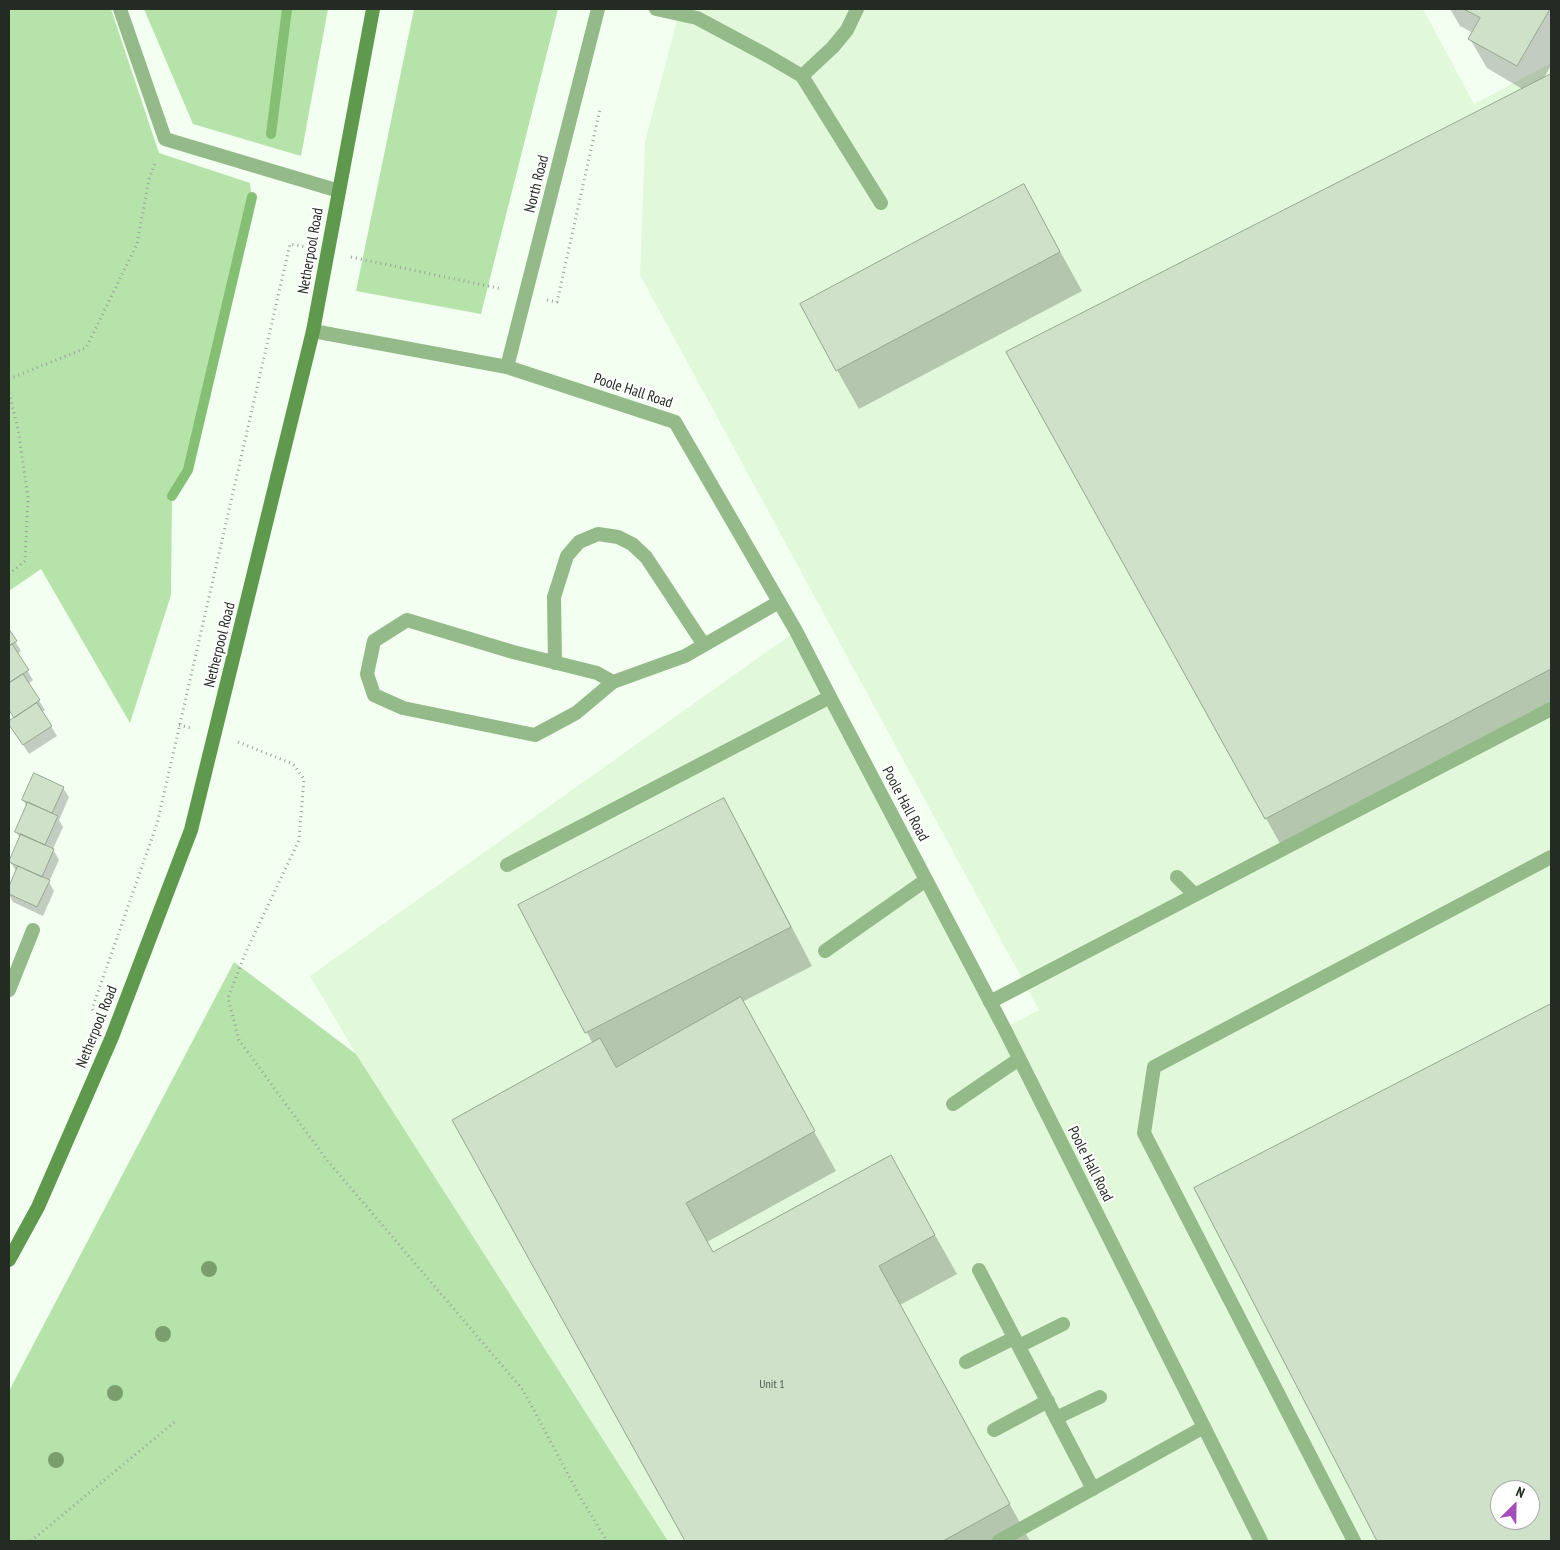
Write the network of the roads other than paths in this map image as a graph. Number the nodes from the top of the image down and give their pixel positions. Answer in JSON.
{"nodes":[{"id":1,"x":120,"y":9,"type":"edge"},
{"id":2,"x":373,"y":9,"type":"edge"},
{"id":3,"x":598,"y":9,"type":"edge"},
{"id":4,"x":656,"y":9,"type":"edge"},
{"id":5,"x":857,"y":9,"type":"edge"},
{"id":6,"x":802,"y":76,"type":"junction"},
{"id":7,"x":339,"y":191,"type":"junction"},
{"id":8,"x":881,"y":203,"type":"dead end"},
{"id":9,"x":313,"y":331,"type":"junction"},
{"id":10,"x":507,"y":367,"type":"junction"},
{"id":11,"x":779,"y":602,"type":"junction"},
{"id":12,"x":704,"y":645,"type":"junction"},
{"id":13,"x":555,"y":663,"type":"junction"},
{"id":14,"x":613,"y":682,"type":"junction"},
{"id":15,"x":830,"y":697,"type":"junction"},
{"id":16,"x":1551,"y":709,"type":"edge"},
{"id":17,"x":1551,"y":857,"type":"edge"},
{"id":18,"x":507,"y":865,"type":"dead end"},
{"id":19,"x":1177,"y":877,"type":"dead end"},
{"id":20,"x":926,"y":880,"type":"junction"},
{"id":21,"x":1195,"y":895,"type":"junction"},
{"id":22,"x":33,"y":930,"type":"dead end"},
{"id":23,"x":825,"y":951,"type":"dead end"},
{"id":24,"x":9,"y":990,"type":"edge"},
{"id":25,"x":990,"y":1002,"type":"junction"},
{"id":26,"x":1020,"y":1059,"type":"junction"},
{"id":27,"x":953,"y":1104,"type":"dead end"},
{"id":28,"x":9,"y":1260,"type":"edge"},
{"id":29,"x":979,"y":1270,"type":"dead end"},
{"id":30,"x":1063,"y":1324,"type":"dead end"},
{"id":31,"x":1016,"y":1342,"type":"junction"},
{"id":32,"x":966,"y":1362,"type":"dead end"},
{"id":33,"x":1100,"y":1397,"type":"dead end"},
{"id":34,"x":1048,"y":1401,"type":"junction"},
{"id":35,"x":1056,"y":1418,"type":"junction"},
{"id":36,"x":1204,"y":1427,"type":"junction"},
{"id":37,"x":994,"y":1430,"type":"dead end"},
{"id":38,"x":1093,"y":1489,"type":"junction"},
{"id":39,"x":999,"y":1541,"type":"edge"},
{"id":40,"x":1261,"y":1541,"type":"edge"},
{"id":41,"x":1354,"y":1541,"type":"edge"}],
"edges":[{"from":1,"to":7,"type":"street"},
{"from":2,"to":7,"type":"main road","name":"Netherpool Road"},
{"from":3,"to":10,"type":"street","name":"North Road"},
{"from":4,"to":6,"type":"street"},
{"from":5,"to":6,"type":"street"},
{"from":6,"to":8,"type":"street"},
{"from":7,"to":9,"type":"main road","name":"Netherpool Road"},
{"from":9,"to":10,"type":"street","name":"Poole Hall Road"},
{"from":9,"to":28,"type":"main road","name":"Netherpool Road"},
{"from":10,"to":11,"type":"street","name":"Poole Hall Road"},
{"from":11,"to":12,"type":"street"},
{"from":11,"to":15,"type":"street","name":"Poole Hall Road"},
{"from":12,"to":13,"type":"street"},
{"from":12,"to":14,"type":"street"},
{"from":13,"to":14,"type":"street"},
{"from":13,"to":14,"type":"street"},
{"from":15,"to":18,"type":"street"},
{"from":15,"to":20,"type":"street","name":"Poole Hall Road"},
{"from":16,"to":21,"type":"street"},
{"from":17,"to":41,"type":"street"},
{"from":19,"to":21,"type":"street"},
{"from":20,"to":23,"type":"street"},
{"from":20,"to":25,"type":"street","name":"Poole Hall Road"},
{"from":21,"to":25,"type":"street"},
{"from":22,"to":24,"type":"street"},
{"from":25,"to":26,"type":"street","name":"Poole Hall Road"},
{"from":26,"to":27,"type":"street"},
{"from":26,"to":36,"type":"street","name":"Poole Hall Road"},
{"from":29,"to":31,"type":"street"},
{"from":30,"to":31,"type":"street"},
{"from":31,"to":32,"type":"street"},
{"from":31,"to":34,"type":"street"},
{"from":33,"to":35,"type":"street"},
{"from":34,"to":35,"type":"street"},
{"from":34,"to":37,"type":"street"},
{"from":35,"to":38,"type":"street"},
{"from":36,"to":38,"type":"street"},
{"from":36,"to":40,"type":"street","name":"Poole Hall Road"},
{"from":38,"to":39,"type":"street"}]}
